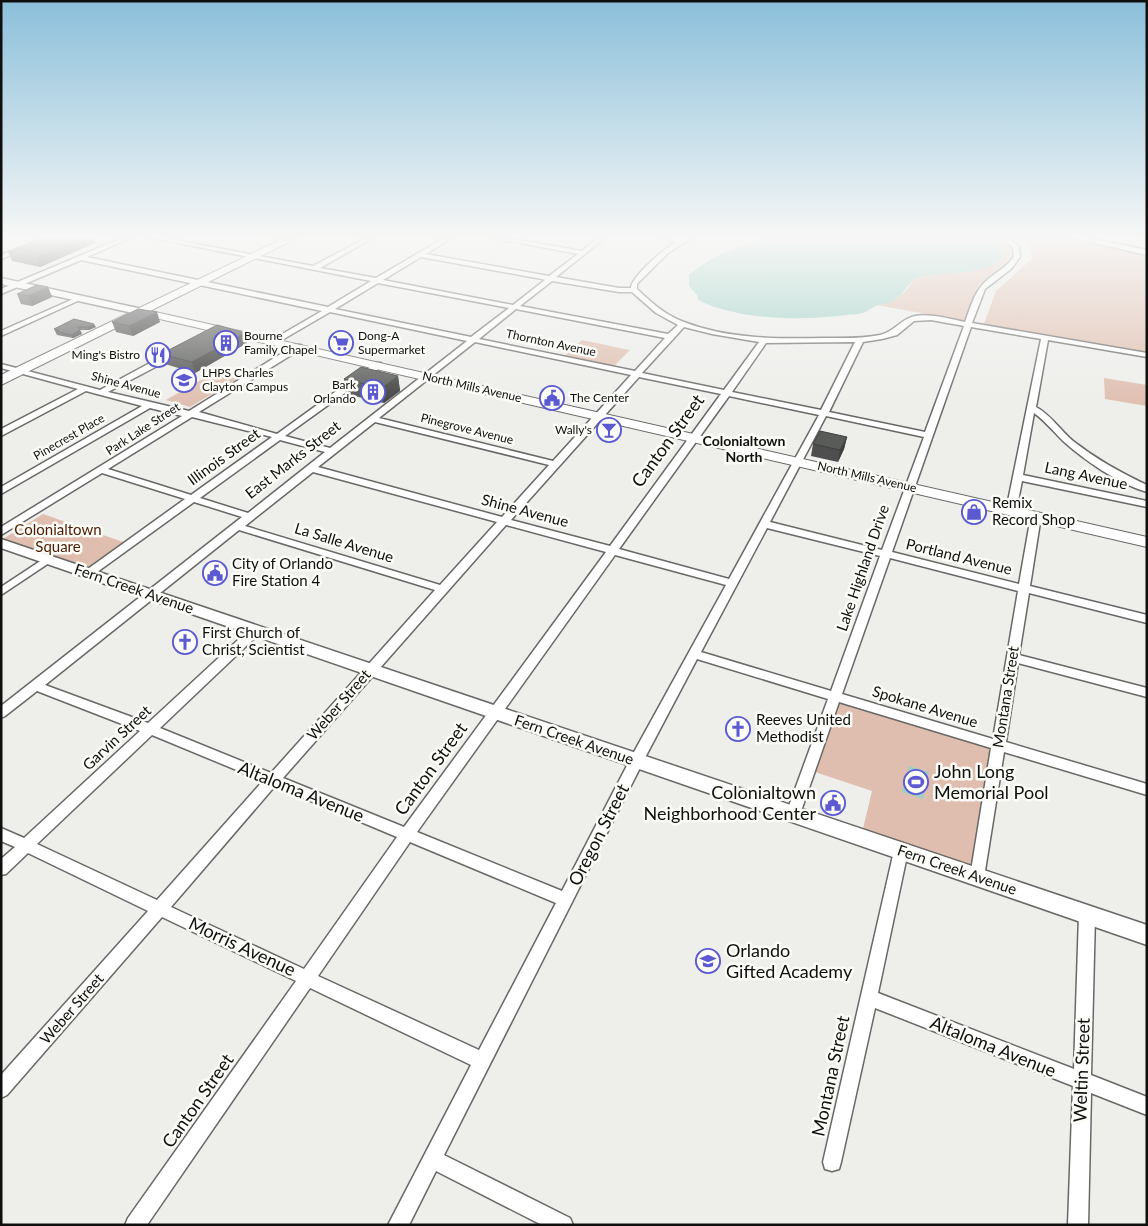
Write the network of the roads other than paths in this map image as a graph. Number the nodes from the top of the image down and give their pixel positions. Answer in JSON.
{"nodes":[{"id":1,"x":67,"y":295,"type":"edge"},
{"id":2,"x":176,"y":295,"type":"edge"},
{"id":3,"x":265,"y":295,"type":"edge"},
{"id":4,"x":353,"y":295,"type":"edge"},
{"id":5,"x":452,"y":295,"type":"edge"},
{"id":6,"x":529,"y":295,"type":"edge"},
{"id":7,"x":640,"y":295,"type":"edge"},
{"id":8,"x":979,"y":295,"type":"edge"},
{"id":9,"x":80,"y":298,"type":"junction"},
{"id":10,"x":514,"y":307,"type":"junction"},
{"id":11,"x":330,"y":309,"type":"junction"},
{"id":12,"x":142,"y":312,"type":"junction"},
{"id":13,"x":682,"y":324,"type":"junction"},
{"id":14,"x":968,"y":324,"type":"junction"},
{"id":15,"x":218,"y":329,"type":"junction"},
{"id":16,"x":1,"y":334,"type":"edge"},
{"id":17,"x":204,"y":336,"type":"edge"},
{"id":18,"x":670,"y":338,"type":"junction"},
{"id":19,"x":1045,"y":338,"type":"junction"},
{"id":20,"x":473,"y":339,"type":"junction"},
{"id":21,"x":860,"y":340,"type":"junction"},
{"id":22,"x":764,"y":341,"type":"junction"},
{"id":23,"x":276,"y":342,"type":"junction"},
{"id":24,"x":298,"y":347,"type":"junction"},
{"id":25,"x":184,"y":348,"type":"edge"},
{"id":26,"x":1147,"y":355,"type":"edge"},
{"id":27,"x":378,"y":365,"type":"junction"},
{"id":28,"x":1,"y":366,"type":"edge"},
{"id":29,"x":20,"y":372,"type":"junction"},
{"id":30,"x":636,"y":374,"type":"junction"},
{"id":31,"x":426,"y":376,"type":"junction"},
{"id":32,"x":1,"y":381,"type":"edge"},
{"id":33,"x":84,"y":388,"type":"junction"},
{"id":34,"x":101,"y":392,"type":"junction"},
{"id":35,"x":727,"y":392,"type":"junction"},
{"id":36,"x":149,"y":405,"type":"junction"},
{"id":37,"x":1031,"y":408,"type":"junction"},
{"id":38,"x":824,"y":413,"type":"junction"},
{"id":39,"x":189,"y":414,"type":"junction"},
{"id":40,"x":599,"y":416,"type":"junction"},
{"id":41,"x":372,"y":419,"type":"junction"},
{"id":42,"x":1,"y":433,"type":"edge"},
{"id":43,"x":928,"y":435,"type":"junction"},
{"id":44,"x":278,"y":437,"type":"junction"},
{"id":45,"x":694,"y":438,"type":"junction"},
{"id":46,"x":331,"y":451,"type":"junction"},
{"id":47,"x":797,"y":462,"type":"junction"},
{"id":48,"x":556,"y":464,"type":"junction"},
{"id":49,"x":310,"y":468,"type":"junction"},
{"id":50,"x":102,"y":470,"type":"junction"},
{"id":51,"x":1018,"y":476,"type":"junction"},
{"id":52,"x":909,"y":487,"type":"junction"},
{"id":53,"x":1147,"y":489,"type":"edge"},
{"id":54,"x":1,"y":491,"type":"edge"},
{"id":55,"x":194,"y":499,"type":"junction"},
{"id":56,"x":1147,"y":504,"type":"edge"},
{"id":57,"x":1011,"y":510,"type":"junction"},
{"id":58,"x":248,"y":516,"type":"junction"},
{"id":59,"x":1036,"y":516,"type":"junction"},
{"id":60,"x":504,"y":520,"type":"junction"},
{"id":61,"x":764,"y":524,"type":"junction"},
{"id":62,"x":236,"y":526,"type":"junction"},
{"id":63,"x":1,"y":532,"type":"edge"},
{"id":64,"x":1147,"y":542,"type":"edge"},
{"id":65,"x":1,"y":543,"type":"edge"},
{"id":66,"x":613,"y":551,"type":"junction"},
{"id":67,"x":886,"y":554,"type":"junction"},
{"id":68,"x":48,"y":560,"type":"junction"},
{"id":69,"x":89,"y":573,"type":"junction"},
{"id":70,"x":732,"y":583,"type":"junction"},
{"id":71,"x":442,"y":589,"type":"junction"},
{"id":72,"x":1023,"y":589,"type":"junction"},
{"id":73,"x":1,"y":592,"type":"edge"},
{"id":74,"x":149,"y":594,"type":"junction"},
{"id":75,"x":1147,"y":619,"type":"edge"},
{"id":76,"x":256,"y":630,"type":"junction"},
{"id":77,"x":694,"y":654,"type":"junction"},
{"id":78,"x":1012,"y":657,"type":"junction"},
{"id":79,"x":369,"y":670,"type":"junction"},
{"id":80,"x":35,"y":686,"type":"junction"},
{"id":81,"x":1147,"y":693,"type":"edge"},
{"id":82,"x":834,"y":697,"type":"junction"},
{"id":83,"x":2,"y":710,"type":"edge"},
{"id":84,"x":496,"y":713,"type":"junction"},
{"id":85,"x":150,"y":730,"type":"junction"},
{"id":86,"x":998,"y":745,"type":"junction"},
{"id":87,"x":636,"y":762,"type":"junction"},
{"id":88,"x":274,"y":781,"type":"junction"},
{"id":89,"x":1147,"y":790,"type":"edge"},
{"id":90,"x":793,"y":814,"type":"junction"},
{"id":91,"x":1,"y":834,"type":"edge"},
{"id":92,"x":407,"y":835,"type":"junction"},
{"id":93,"x":26,"y":846,"type":"junction"},
{"id":94,"x":900,"y":851,"type":"junction"},
{"id":95,"x":1,"y":869,"type":"edge"},
{"id":96,"x":977,"y":877,"type":"junction"},
{"id":97,"x":566,"y":900,"type":"junction"},
{"id":98,"x":160,"y":909,"type":"junction"},
{"id":99,"x":1087,"y":915,"type":"junction"},
{"id":100,"x":1147,"y":936,"type":"edge"},
{"id":101,"x":308,"y":979,"type":"junction"},
{"id":102,"x":868,"y":997,"type":"junction"},
{"id":103,"x":482,"y":1061,"type":"junction"},
{"id":104,"x":1081,"y":1082,"type":"junction"},
{"id":105,"x":1,"y":1089,"type":"edge"},
{"id":106,"x":1147,"y":1106,"type":"edge"},
{"id":107,"x":432,"y":1159,"type":"junction"},
{"id":108,"x":832,"y":1162,"type":"dead end"},
{"id":109,"x":135,"y":1225,"type":"edge"},
{"id":110,"x":398,"y":1225,"type":"edge"},
{"id":111,"x":562,"y":1225,"type":"edge"},
{"id":112,"x":1078,"y":1225,"type":"edge"}],
"edges":[{"from":1,"to":9,"type":"street","name":"North Mills Avenue"},
{"from":2,"to":12,"type":"highway"},
{"from":3,"to":11,"type":"street","name":"Thornton Avenue"},
{"from":4,"to":11,"type":"street"},
{"from":5,"to":10,"type":"street"},
{"from":6,"to":10,"type":"street","name":"East Marks Street"},
{"from":7,"to":13,"type":"street"},
{"from":8,"to":14,"type":"street","name":"Lake Highland Drive"},
{"from":9,"to":12,"type":"street","name":"North Mills Avenue"},
{"from":9,"to":16,"type":"street"},
{"from":10,"to":18,"type":"street"},
{"from":10,"to":20,"type":"street","name":"East Marks Street"},
{"from":11,"to":20,"type":"street","name":"Thornton Avenue"},
{"from":11,"to":23,"type":"street"},
{"from":12,"to":15,"type":"main road","name":"North Mills Avenue"},
{"from":12,"to":29,"type":"highway"},
{"from":13,"to":18,"type":"street","name":"Weber Street"},
{"from":13,"to":22,"type":"street"},
{"from":14,"to":19,"type":"street"},
{"from":14,"to":21,"type":"street"},
{"from":14,"to":43,"type":"street","name":"Lake Highland Drive"},
{"from":15,"to":17,"type":"street"},
{"from":15,"to":23,"type":"main road","name":"North Mills Avenue"},
{"from":18,"to":30,"type":"street","name":"Weber Street"},
{"from":19,"to":26,"type":"street"},
{"from":19,"to":37,"type":"street"},
{"from":20,"to":30,"type":"street","name":"Thornton Avenue"},
{"from":20,"to":31,"type":"street","name":"East Marks Street"},
{"from":21,"to":22,"type":"street"},
{"from":21,"to":38,"type":"street","name":"Oregon Street"},
{"from":22,"to":35,"type":"street","name":"Canton Street"},
{"from":23,"to":24,"type":"main road","name":"North Mills Avenue"},
{"from":24,"to":27,"type":"main road","name":"North Mills Avenue"},
{"from":24,"to":39,"type":"street","name":"Park Lake Street"},
{"from":25,"to":34,"type":"street"},
{"from":27,"to":31,"type":"main road","name":"North Mills Avenue"},
{"from":27,"to":44,"type":"street","name":"Illinois Street"},
{"from":28,"to":29,"type":"street","name":"Shine Avenue"},
{"from":29,"to":32,"type":"highway"},
{"from":29,"to":33,"type":"street","name":"Shine Avenue"},
{"from":30,"to":35,"type":"street","name":"Thornton Avenue"},
{"from":30,"to":40,"type":"street","name":"Weber Street"},
{"from":31,"to":40,"type":"main road","name":"North Mills Avenue"},
{"from":31,"to":41,"type":"street","name":"East Marks Street"},
{"from":33,"to":34,"type":"street","name":"Shine Avenue"},
{"from":33,"to":42,"type":"street"},
{"from":34,"to":36,"type":"street","name":"Shine Avenue"},
{"from":35,"to":38,"type":"street","name":"Thornton Avenue"},
{"from":35,"to":45,"type":"street","name":"Canton Street"},
{"from":36,"to":39,"type":"street","name":"Shine Avenue"},
{"from":36,"to":54,"type":"street","name":"Pinecrest Place"},
{"from":37,"to":51,"type":"street"},
{"from":37,"to":53,"type":"street"},
{"from":38,"to":43,"type":"street","name":"Thornton Avenue"},
{"from":38,"to":47,"type":"street","name":"Oregon Street"},
{"from":39,"to":44,"type":"street","name":"Shine Avenue"},
{"from":39,"to":50,"type":"street","name":"Park Lake Street"},
{"from":40,"to":45,"type":"main road","name":"North Mills Avenue"},
{"from":40,"to":48,"type":"street","name":"Weber Street"},
{"from":41,"to":46,"type":"street","name":"East Marks Street"},
{"from":41,"to":48,"type":"street","name":"Pinegrove Avenue"},
{"from":43,"to":52,"type":"street","name":"Lake Highland Drive"},
{"from":44,"to":46,"type":"street","name":"Shine Avenue"},
{"from":44,"to":55,"type":"street","name":"Illinois Street"},
{"from":45,"to":47,"type":"main road","name":"North Mills Avenue"},
{"from":45,"to":66,"type":"street","name":"Canton Street"},
{"from":46,"to":49,"type":"street","name":"East Marks Street"},
{"from":47,"to":52,"type":"main road","name":"North Mills Avenue"},
{"from":47,"to":61,"type":"street","name":"Oregon Street"},
{"from":48,"to":60,"type":"street","name":"Weber Street"},
{"from":49,"to":58,"type":"street","name":"East Marks Street"},
{"from":49,"to":60,"type":"street","name":"Shine Avenue"},
{"from":50,"to":55,"type":"street"},
{"from":50,"to":63,"type":"street","name":"Park Lake Street"},
{"from":51,"to":56,"type":"street","name":"Lang Avenue"},
{"from":51,"to":57,"type":"street"},
{"from":52,"to":57,"type":"main road","name":"North Mills Avenue"},
{"from":52,"to":67,"type":"street","name":"Lake Highland Drive"},
{"from":55,"to":58,"type":"street"},
{"from":55,"to":69,"type":"street","name":"Illinois Street"},
{"from":57,"to":59,"type":"main road","name":"North Mills Avenue"},
{"from":58,"to":62,"type":"street","name":"East Marks Street"},
{"from":59,"to":64,"type":"main road","name":"North Mills Avenue"},
{"from":59,"to":72,"type":"street","name":"Montana Street"},
{"from":60,"to":66,"type":"street","name":"Shine Avenue"},
{"from":60,"to":71,"type":"street","name":"Weber Street"},
{"from":61,"to":67,"type":"street","name":"Portland Avenue"},
{"from":61,"to":70,"type":"street","name":"Oregon Street"},
{"from":62,"to":71,"type":"street","name":"La Salle Avenue"},
{"from":62,"to":74,"type":"street","name":"East Marks Street"},
{"from":65,"to":68,"type":"street","name":"Fern Creek Avenue"},
{"from":66,"to":70,"type":"street","name":"Shine Avenue"},
{"from":66,"to":84,"type":"street","name":"Canton Street"},
{"from":67,"to":72,"type":"street","name":"Portland Avenue"},
{"from":67,"to":82,"type":"street","name":"Lake Highland Drive"},
{"from":68,"to":69,"type":"street","name":"Fern Creek Avenue"},
{"from":68,"to":73,"type":"street"},
{"from":69,"to":74,"type":"street","name":"Fern Creek Avenue"},
{"from":70,"to":77,"type":"street","name":"Oregon Street"},
{"from":71,"to":79,"type":"street","name":"Weber Street"},
{"from":72,"to":75,"type":"street","name":"Portland Avenue"},
{"from":72,"to":78,"type":"street","name":"Montana Street"},
{"from":74,"to":76,"type":"street","name":"Fern Creek Avenue"},
{"from":74,"to":80,"type":"street","name":"East Marks Street"},
{"from":76,"to":79,"type":"street","name":"Fern Creek Avenue"},
{"from":76,"to":85,"type":"street","name":"Garvin Street"},
{"from":77,"to":82,"type":"street","name":"Spokane Avenue"},
{"from":77,"to":87,"type":"street","name":"Oregon Street"},
{"from":78,"to":81,"type":"street"},
{"from":78,"to":86,"type":"street","name":"Montana Street"},
{"from":79,"to":84,"type":"street","name":"Fern Creek Avenue"},
{"from":79,"to":88,"type":"street","name":"Weber Street"},
{"from":80,"to":83,"type":"street","name":"East Marks Street"},
{"from":80,"to":85,"type":"street","name":"Altaloma Avenue"},
{"from":82,"to":86,"type":"street","name":"Spokane Avenue"},
{"from":82,"to":90,"type":"street","name":"Lake Highland Drive"},
{"from":84,"to":87,"type":"street","name":"Fern Creek Avenue"},
{"from":84,"to":92,"type":"street","name":"Canton Street"},
{"from":85,"to":88,"type":"street","name":"Altaloma Avenue"},
{"from":85,"to":93,"type":"street","name":"Garvin Street"},
{"from":86,"to":89,"type":"street","name":"Spokane Avenue"},
{"from":86,"to":96,"type":"street","name":"Montana Street"},
{"from":87,"to":90,"type":"street","name":"Fern Creek Avenue"},
{"from":87,"to":97,"type":"street","name":"Oregon Street"},
{"from":88,"to":92,"type":"street","name":"Altaloma Avenue"},
{"from":88,"to":98,"type":"street","name":"Weber Street"},
{"from":90,"to":94,"type":"street","name":"Fern Creek Avenue"},
{"from":91,"to":93,"type":"street","name":"Morris Avenue"},
{"from":92,"to":97,"type":"street","name":"Altaloma Avenue"},
{"from":92,"to":101,"type":"street","name":"Canton Street"},
{"from":93,"to":95,"type":"street","name":"Garvin Street"},
{"from":93,"to":98,"type":"street","name":"Morris Avenue"},
{"from":94,"to":96,"type":"street","name":"Fern Creek Avenue"},
{"from":94,"to":102,"type":"street","name":"Montana Street"},
{"from":96,"to":99,"type":"street","name":"Fern Creek Avenue"},
{"from":97,"to":103,"type":"street","name":"Oregon Street"},
{"from":98,"to":101,"type":"street","name":"Morris Avenue"},
{"from":98,"to":105,"type":"street","name":"Weber Street"},
{"from":99,"to":100,"type":"street","name":"Fern Creek Avenue"},
{"from":99,"to":104,"type":"street","name":"Weltin Street"},
{"from":101,"to":103,"type":"street","name":"Morris Avenue"},
{"from":101,"to":109,"type":"street","name":"Canton Street"},
{"from":102,"to":104,"type":"street","name":"Altaloma Avenue"},
{"from":102,"to":108,"type":"street","name":"Montana Street"},
{"from":103,"to":107,"type":"street","name":"Oregon Street"},
{"from":104,"to":106,"type":"street","name":"Altaloma Avenue"},
{"from":104,"to":112,"type":"street","name":"Weltin Street"},
{"from":107,"to":110,"type":"street","name":"Oregon Street"},
{"from":107,"to":111,"type":"street"}]}
